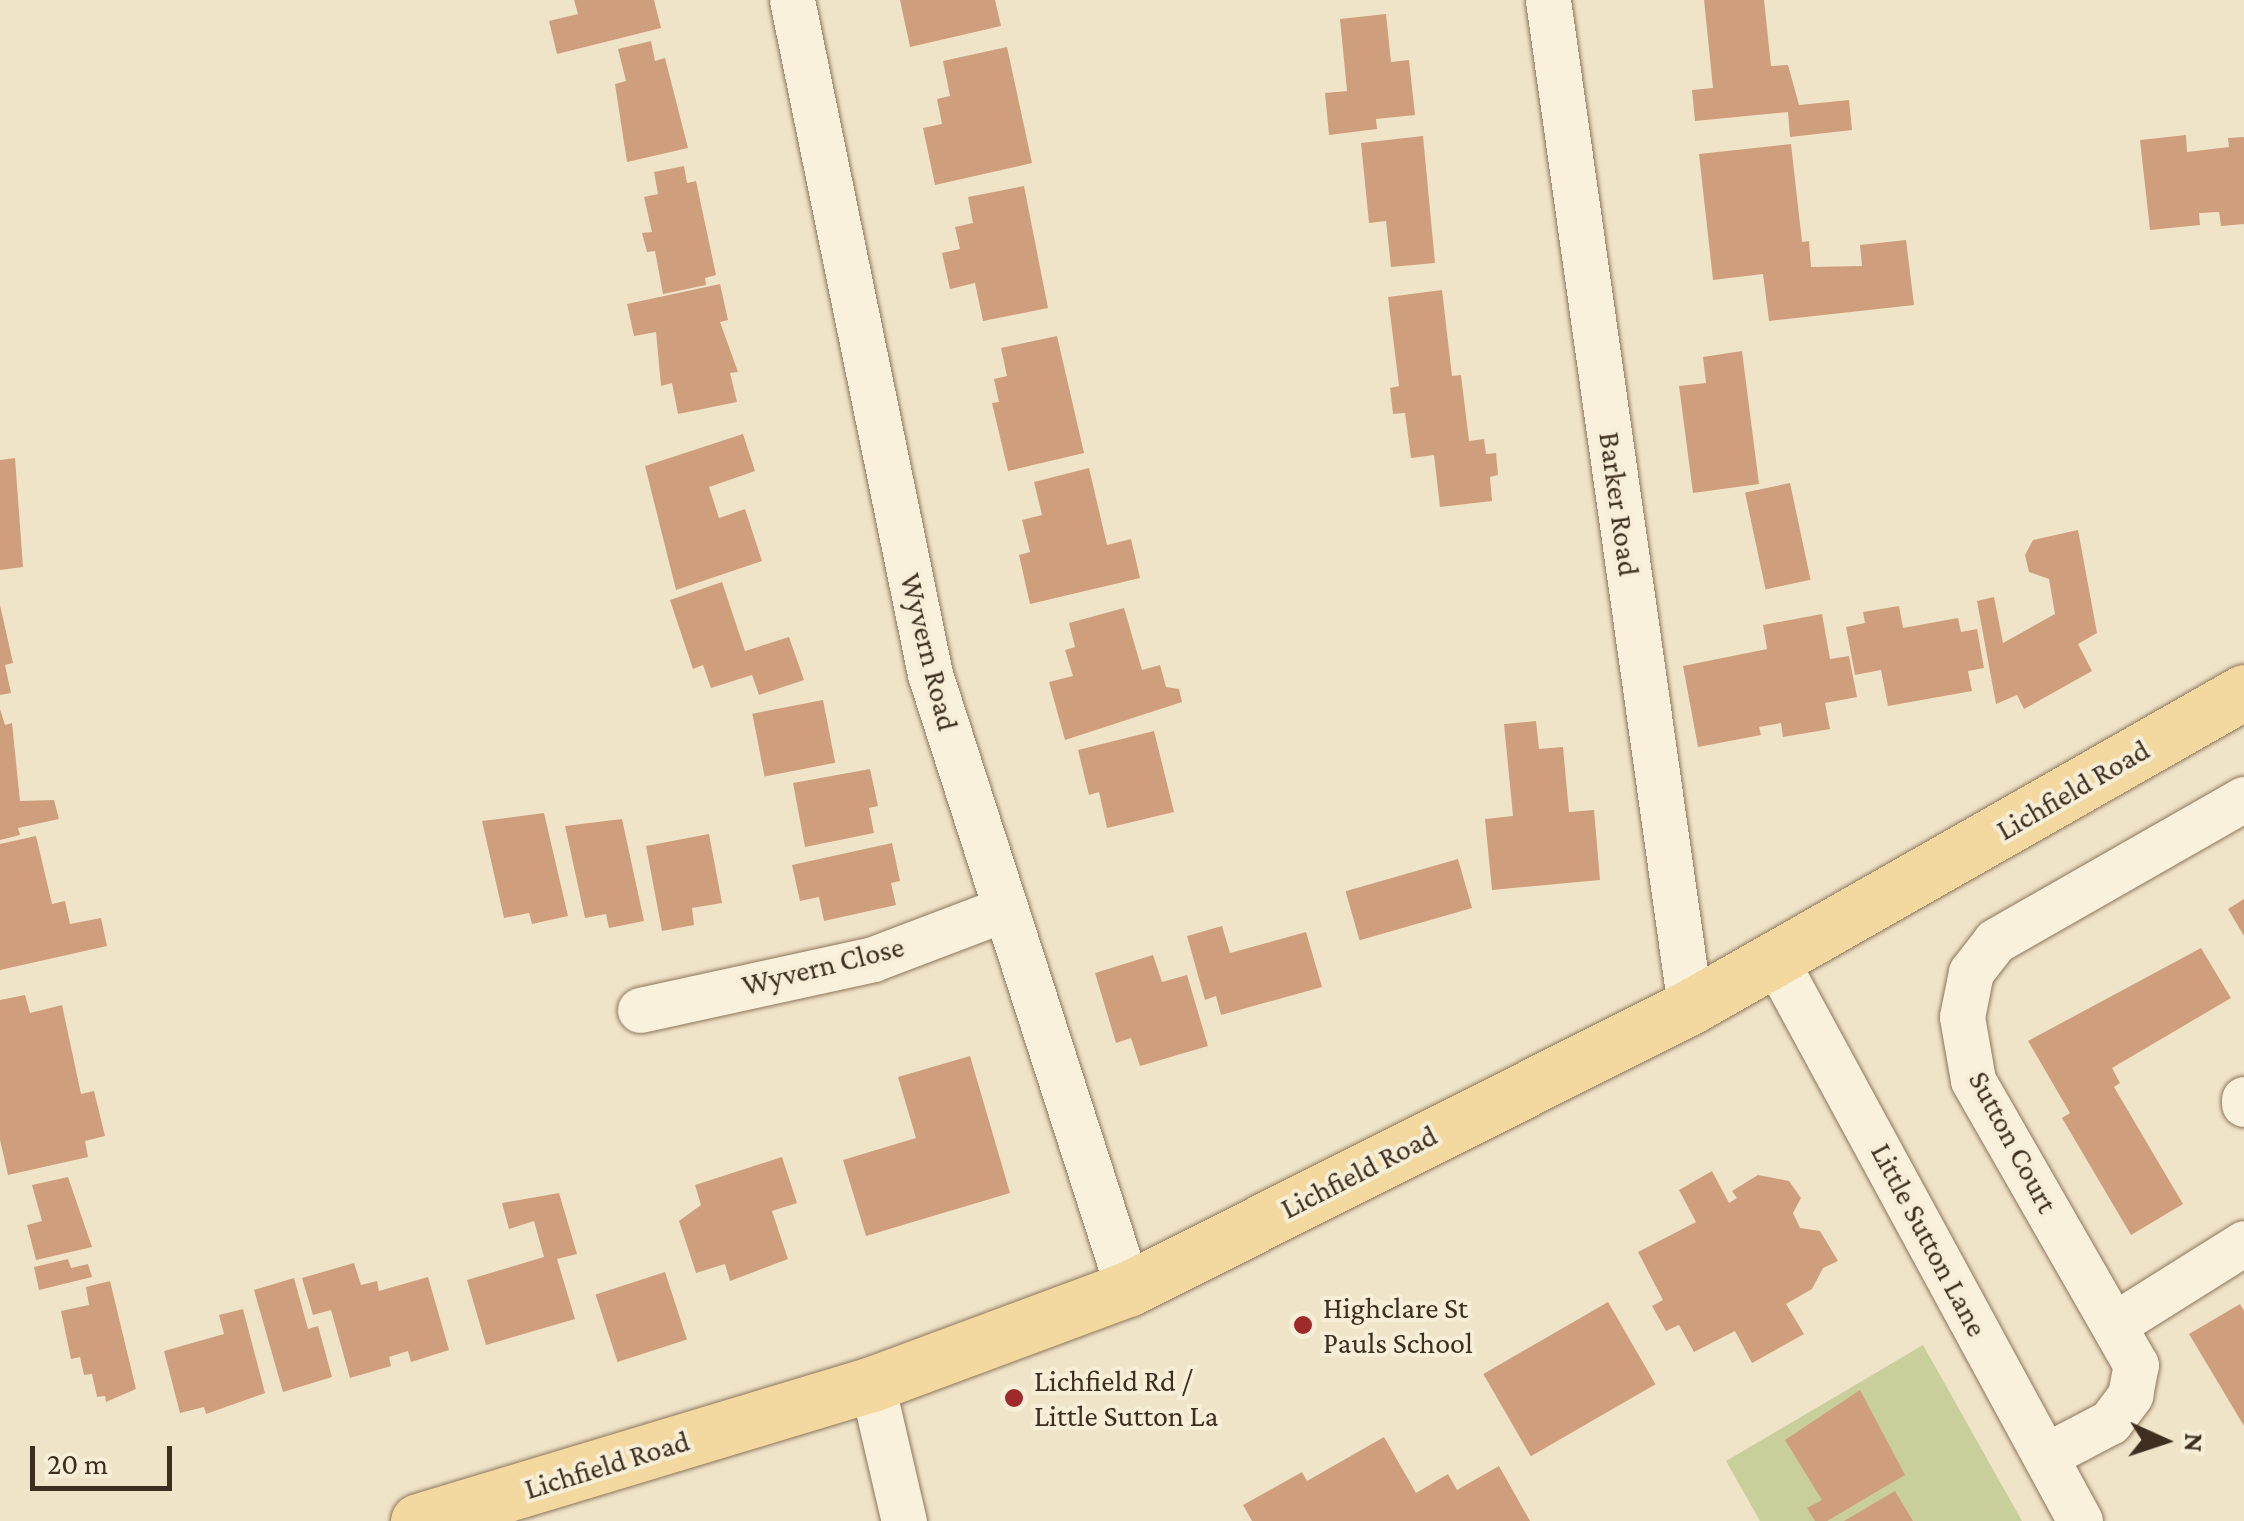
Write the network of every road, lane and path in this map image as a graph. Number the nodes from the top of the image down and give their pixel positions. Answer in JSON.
{"nodes":[{"id":1,"x":792,"y":0,"type":"edge"},
{"id":2,"x":1548,"y":0,"type":"edge"},
{"id":3,"x":2244,"y":692,"type":"edge"},
{"id":4,"x":2244,"y":800,"type":"edge"},
{"id":5,"x":1002,"y":910,"type":"junction"},
{"id":6,"x":1776,"y":960,"type":"junction"},
{"id":7,"x":1690,"y":1007,"type":"junction"},
{"id":8,"x":640,"y":1010,"type":"dead end"},
{"id":9,"x":2244,"y":1242,"type":"edge"},
{"id":10,"x":1128,"y":1289,"type":"junction"},
{"id":11,"x":2115,"y":1324,"type":"junction"},
{"id":12,"x":872,"y":1384,"type":"junction"},
{"id":13,"x":2045,"y":1456,"type":"junction"},
{"id":14,"x":418,"y":1521,"type":"edge"},
{"id":15,"x":904,"y":1521,"type":"edge"},
{"id":16,"x":2080,"y":1521,"type":"edge"}],
"edges":[{"from":1,"to":5,"type":"street","name":"Wyvern Road"},
{"from":2,"to":7,"type":"street","name":"Barker Road"},
{"from":3,"to":6,"type":"main road","name":"Lichfield Road"},
{"from":4,"to":11,"type":"street","name":"Sutton Court"},
{"from":5,"to":8,"type":"street","name":"Wyvern Close"},
{"from":5,"to":10,"type":"street","name":"Wyvern Road"},
{"from":6,"to":7,"type":"main road","name":"Lichfield Road"},
{"from":6,"to":13,"type":"street","name":"Little Sutton Lane"},
{"from":7,"to":10,"type":"main road","name":"Lichfield Road"},
{"from":9,"to":11,"type":"street"},
{"from":10,"to":12,"type":"main road","name":"Lichfield Road"},
{"from":11,"to":13,"type":"street","name":"Sutton Court"},
{"from":12,"to":14,"type":"main road","name":"Lichfield Road"},
{"from":12,"to":15,"type":"street"},
{"from":13,"to":16,"type":"street","name":"Little Sutton Lane"}]}
